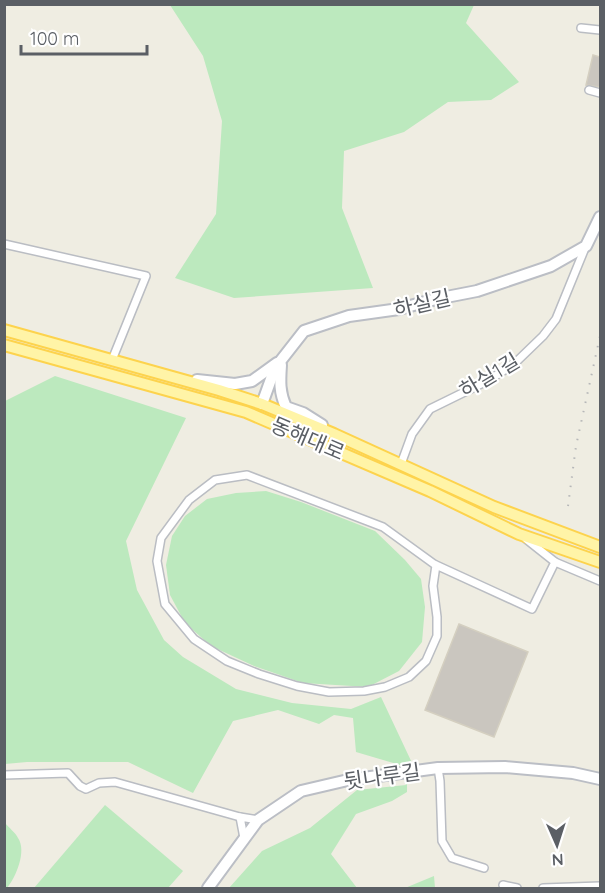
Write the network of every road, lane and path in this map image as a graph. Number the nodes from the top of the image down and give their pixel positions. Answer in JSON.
{"nodes":[{"id":1,"x":581,"y":28,"type":"dead end"},
{"id":2,"x":600,"y":30,"type":"edge"},
{"id":3,"x":589,"y":90,"type":"dead end"},
{"id":4,"x":600,"y":93,"type":"edge"},
{"id":5,"x":600,"y":218,"type":"edge"},
{"id":6,"x":4,"y":244,"type":"edge"},
{"id":7,"x":586,"y":246,"type":"junction"},
{"id":8,"x":4,"y":330,"type":"edge"},
{"id":9,"x":4,"y":345,"type":"edge"},
{"id":10,"x":282,"y":359,"type":"junction"},
{"id":11,"x":112,"y":360,"type":"junction"},
{"id":12,"x":156,"y":373,"type":"junction"},
{"id":13,"x":262,"y":404,"type":"junction"},
{"id":14,"x":258,"y":417,"type":"junction"},
{"id":15,"x":334,"y":434,"type":"junction"},
{"id":16,"x":401,"y":464,"type":"junction"},
{"id":17,"x":519,"y":534,"type":"junction"},
{"id":18,"x":600,"y":547,"type":"edge"},
{"id":19,"x":555,"y":562,"type":"junction"},
{"id":20,"x":600,"y":562,"type":"edge"},
{"id":21,"x":436,"y":565,"type":"junction"},
{"id":22,"x":600,"y":581,"type":"edge"},
{"id":23,"x":438,"y":768,"type":"junction"},
{"id":24,"x":4,"y":775,"type":"edge"},
{"id":25,"x":600,"y":779,"type":"edge"},
{"id":26,"x":240,"y":817,"type":"junction"},
{"id":27,"x":258,"y":820,"type":"junction"},
{"id":28,"x":244,"y":838,"type":"junction"},
{"id":29,"x":484,"y":868,"type":"dead end"},
{"id":30,"x":503,"y":885,"type":"dead end"},
{"id":31,"x":600,"y":886,"type":"edge"},
{"id":32,"x":208,"y":888,"type":"edge"},
{"id":33,"x":517,"y":888,"type":"edge"},
{"id":34,"x":543,"y":888,"type":"edge"}],
"edges":[{"from":1,"to":2,"type":"street"},
{"from":3,"to":4,"type":"street"},
{"from":5,"to":7,"type":"street"},
{"from":6,"to":11,"type":"street"},
{"from":7,"to":10,"type":"street","name":"하실길"},
{"from":7,"to":16,"type":"street","name":"하실1길"},
{"from":8,"to":11,"type":"main road","name":"동해대로"},
{"from":9,"to":14,"type":"main road","name":"동해대로"},
{"from":10,"to":12,"type":"street"},
{"from":10,"to":13,"type":"street","name":"하실길"},
{"from":10,"to":15,"type":"street"},
{"from":11,"to":12,"type":"main road","name":"동해대로"},
{"from":12,"to":13,"type":"main road","name":"동해대로"},
{"from":13,"to":14,"type":"main road"},
{"from":13,"to":15,"type":"main road","name":"동해대로"},
{"from":14,"to":17,"type":"main road","name":"동해대로"},
{"from":15,"to":16,"type":"main road","name":"동해대로"},
{"from":16,"to":18,"type":"main road","name":"동해대로"},
{"from":17,"to":19,"type":"street"},
{"from":17,"to":20,"type":"main road","name":"동해대로"},
{"from":19,"to":21,"type":"street"},
{"from":19,"to":22,"type":"street"},
{"from":21,"to":21,"type":"street"},
{"from":23,"to":25,"type":"street","name":"뒷나루길"},
{"from":23,"to":27,"type":"street","name":"뒷나루길"},
{"from":23,"to":29,"type":"street"},
{"from":24,"to":26,"type":"street"},
{"from":26,"to":27,"type":"street"},
{"from":26,"to":28,"type":"street"},
{"from":27,"to":28,"type":"street","name":"뒷나루길"},
{"from":28,"to":32,"type":"street","name":"뒷나루길"},
{"from":30,"to":33,"type":"street"},
{"from":31,"to":34,"type":"street"}]}
